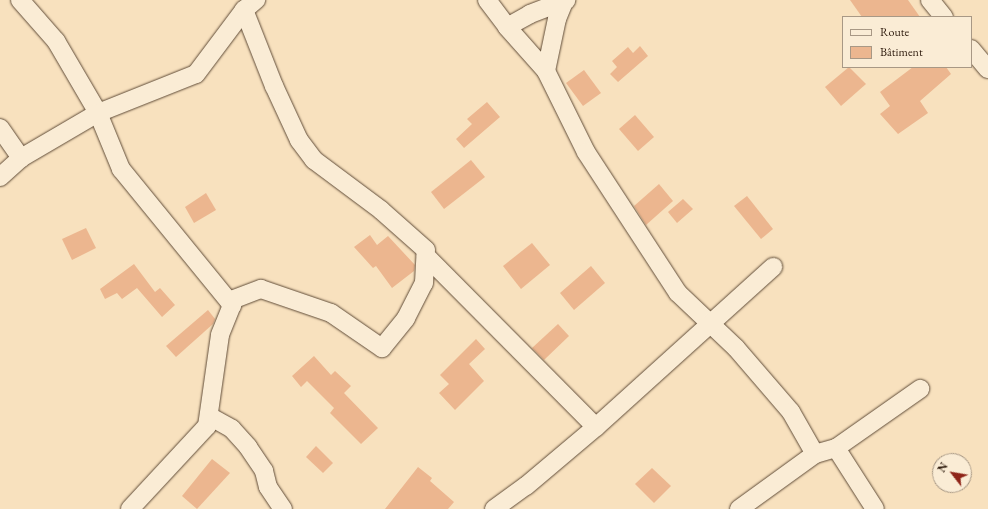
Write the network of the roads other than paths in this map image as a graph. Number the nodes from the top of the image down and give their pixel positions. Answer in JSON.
{"nodes":[{"id":1,"x":20,"y":0,"type":"edge"},
{"id":2,"x":487,"y":0,"type":"edge"},
{"id":3,"x":930,"y":0,"type":"edge"},
{"id":4,"x":565,"y":1,"type":"edge"},
{"id":5,"x":250,"y":5,"type":"edge"},
{"id":6,"x":943,"y":16,"type":"edge"},
{"id":7,"x":507,"y":27,"type":"junction"},
{"id":8,"x":972,"y":50,"type":"edge"},
{"id":9,"x":988,"y":70,"type":"edge"},
{"id":10,"x":546,"y":71,"type":"junction"},
{"id":11,"x":98,"y":113,"type":"junction"},
{"id":12,"x":0,"y":128,"type":"edge"},
{"id":13,"x":21,"y":158,"type":"junction"},
{"id":14,"x":0,"y":177,"type":"edge"},
{"id":15,"x":426,"y":256,"type":"junction"},
{"id":16,"x":772,"y":267,"type":"dead end"},
{"id":17,"x":229,"y":301,"type":"junction"},
{"id":18,"x":712,"y":325,"type":"junction"},
{"id":19,"x":920,"y":390,"type":"dead end"},
{"id":20,"x":209,"y":416,"type":"junction"},
{"id":21,"x":596,"y":427,"type":"junction"},
{"id":22,"x":836,"y":448,"type":"junction"},
{"id":23,"x":814,"y":454,"type":"junction"},
{"id":24,"x":130,"y":509,"type":"edge"},
{"id":25,"x":282,"y":509,"type":"edge"},
{"id":26,"x":494,"y":509,"type":"edge"},
{"id":27,"x":739,"y":509,"type":"edge"},
{"id":28,"x":875,"y":509,"type":"edge"}],
"edges":[{"from":1,"to":11,"type":"street"},
{"from":2,"to":7,"type":"street"},
{"from":3,"to":6,"type":"street"},
{"from":4,"to":7,"type":"street"},
{"from":4,"to":10,"type":"street"},
{"from":5,"to":11,"type":"street"},
{"from":5,"to":15,"type":"street"},
{"from":7,"to":10,"type":"street"},
{"from":8,"to":9,"type":"street"},
{"from":10,"to":18,"type":"street"},
{"from":11,"to":13,"type":"street"},
{"from":11,"to":17,"type":"street"},
{"from":12,"to":13,"type":"street"},
{"from":13,"to":14,"type":"street"},
{"from":15,"to":17,"type":"street"},
{"from":15,"to":21,"type":"street"},
{"from":16,"to":18,"type":"street"},
{"from":17,"to":20,"type":"street"},
{"from":18,"to":21,"type":"street"},
{"from":18,"to":23,"type":"street"},
{"from":19,"to":22,"type":"street"},
{"from":20,"to":24,"type":"street"},
{"from":20,"to":25,"type":"street"},
{"from":21,"to":26,"type":"street"},
{"from":22,"to":23,"type":"street"},
{"from":22,"to":28,"type":"street"},
{"from":23,"to":27,"type":"street"}]}
